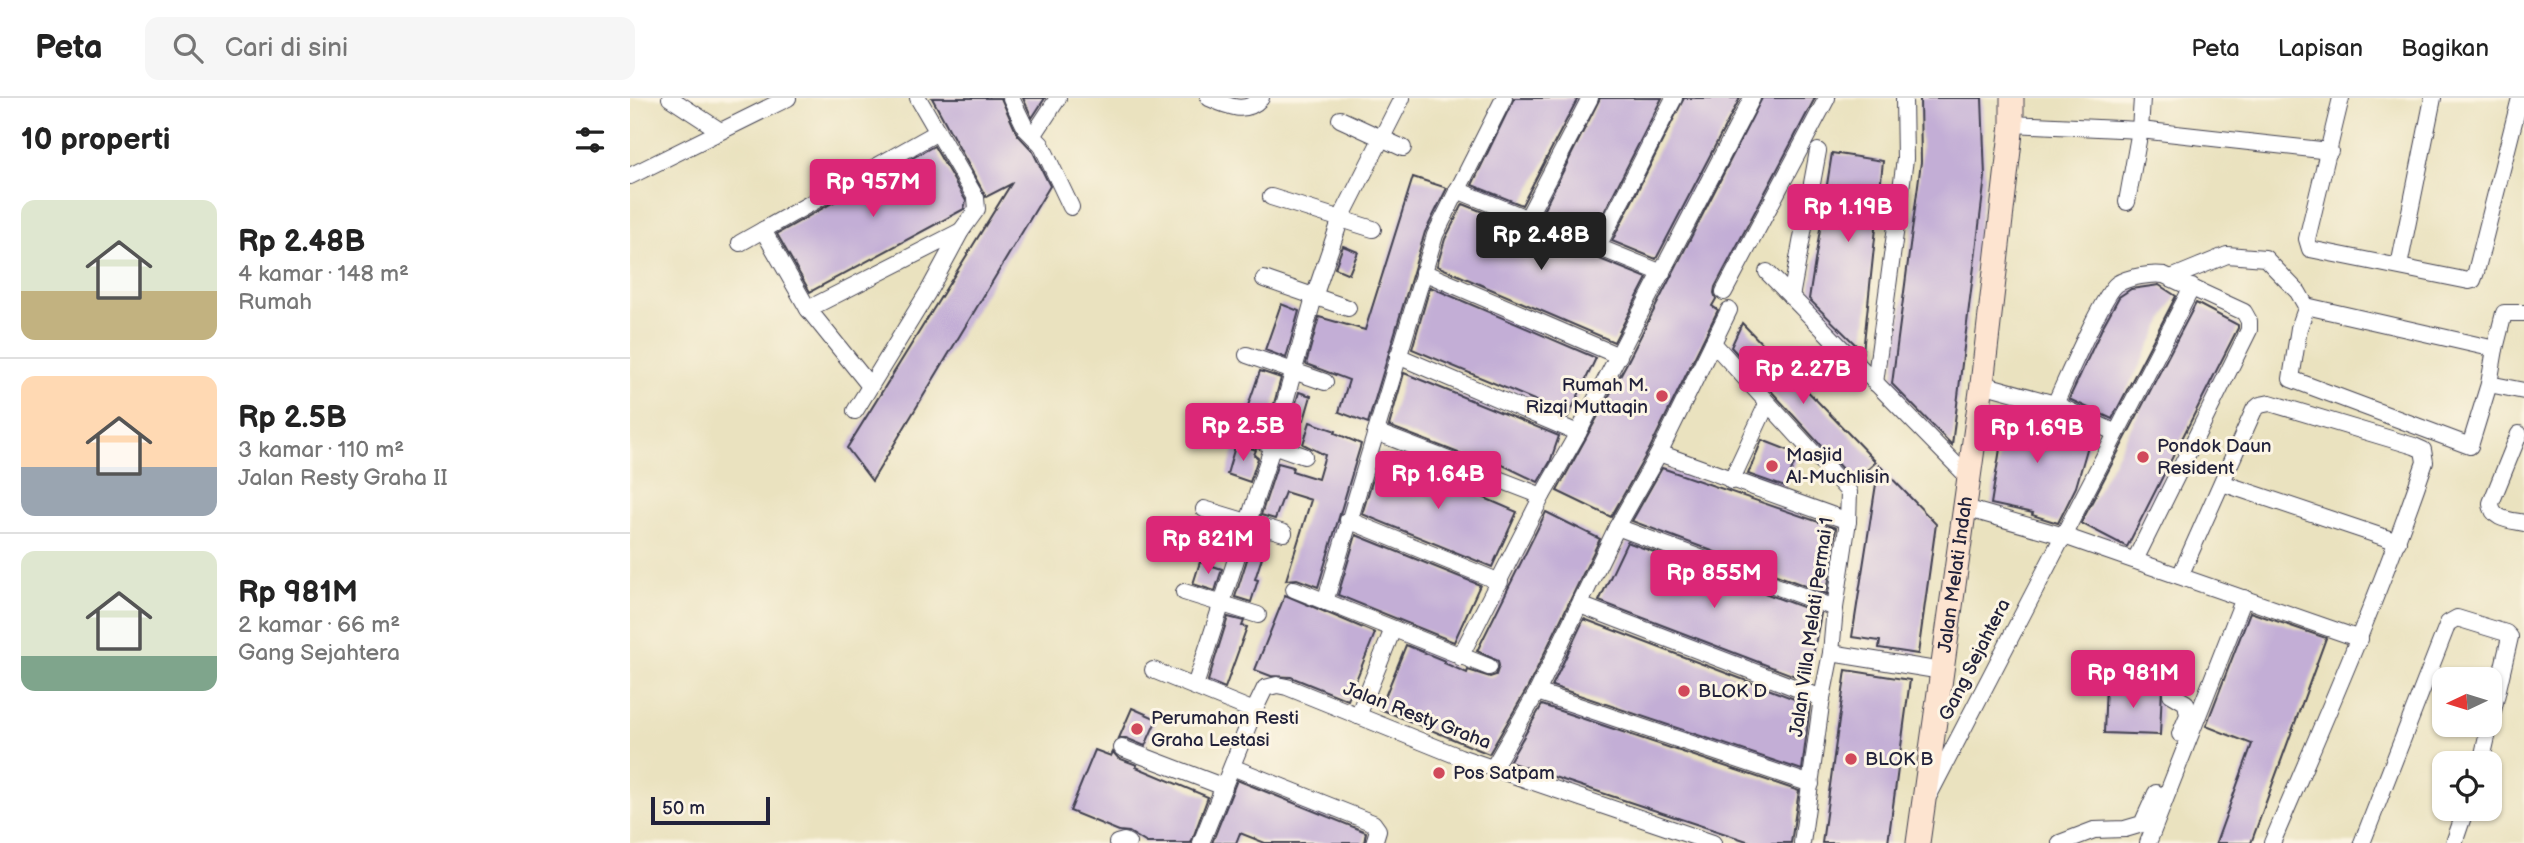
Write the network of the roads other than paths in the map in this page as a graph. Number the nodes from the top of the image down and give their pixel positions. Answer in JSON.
{"nodes":[{"id":1,"x":670,"y":98,"type":"edge"},
{"id":2,"x":788,"y":98,"type":"edge"},
{"id":3,"x":918,"y":98,"type":"edge"},
{"id":4,"x":1011,"y":98,"type":"edge"},
{"id":5,"x":1058,"y":98,"type":"edge"},
{"id":6,"x":1209,"y":98,"type":"edge"},
{"id":7,"x":1402,"y":98,"type":"edge"},
{"id":8,"x":1504,"y":98,"type":"edge"},
{"id":9,"x":1590,"y":98,"type":"edge"},
{"id":10,"x":1674,"y":98,"type":"edge"},
{"id":11,"x":1752,"y":98,"type":"edge"},
{"id":12,"x":1827,"y":98,"type":"edge"},
{"id":13,"x":1904,"y":98,"type":"edge"},
{"id":14,"x":2012,"y":98,"type":"edge"},
{"id":15,"x":2142,"y":98,"type":"edge"},
{"id":16,"x":2341,"y":98,"type":"edge"},
{"id":17,"x":2433,"y":98,"type":"edge"},
{"id":18,"x":2520,"y":98,"type":"edge"},
{"id":19,"x":1260,"y":99,"type":"edge"},
{"id":20,"x":1340,"y":119,"type":"dead end"},
{"id":21,"x":2012,"y":124,"type":"junction"},
{"id":22,"x":719,"y":130,"type":"junction"},
{"id":23,"x":2140,"y":130,"type":"junction"},
{"id":24,"x":936,"y":133,"type":"junction"},
{"id":25,"x":1033,"y":136,"type":"junction"},
{"id":26,"x":1383,"y":139,"type":"junction"},
{"id":27,"x":1403,"y":148,"type":"dead end"},
{"id":28,"x":1818,"y":150,"type":"dead end"},
{"id":29,"x":2330,"y":150,"type":"junction"},
{"id":30,"x":630,"y":176,"type":"edge"},
{"id":31,"x":1457,"y":190,"type":"junction"},
{"id":32,"x":1271,"y":197,"type":"dead end"},
{"id":33,"x":2127,"y":202,"type":"dead end"},
{"id":34,"x":1071,"y":207,"type":"dead end"},
{"id":35,"x":1341,"y":218,"type":"junction"},
{"id":36,"x":1527,"y":219,"type":"junction"},
{"id":37,"x":1373,"y":229,"type":"dead end"},
{"id":38,"x":763,"y":230,"type":"junction"},
{"id":39,"x":961,"y":231,"type":"junction"},
{"id":40,"x":740,"y":243,"type":"dead end"},
{"id":41,"x":1597,"y":247,"type":"junction"},
{"id":42,"x":2399,"y":266,"type":"junction"},
{"id":43,"x":1423,"y":272,"type":"junction"},
{"id":44,"x":1767,"y":272,"type":"dead end"},
{"id":45,"x":1662,"y":274,"type":"junction"},
{"id":46,"x":2171,"y":278,"type":"junction"},
{"id":47,"x":1264,"y":279,"type":"dead end"},
{"id":48,"x":2192,"y":287,"type":"junction"},
{"id":49,"x":1724,"y":292,"type":"dead end"},
{"id":50,"x":1314,"y":297,"type":"junction"},
{"id":51,"x":1791,"y":297,"type":"junction"},
{"id":52,"x":2307,"y":306,"type":"junction"},
{"id":53,"x":1348,"y":308,"type":"dead end"},
{"id":54,"x":808,"y":309,"type":"junction"},
{"id":55,"x":1729,"y":310,"type":"dead end"},
{"id":56,"x":2524,"y":313,"type":"edge"},
{"id":57,"x":1713,"y":343,"type":"junction"},
{"id":58,"x":2495,"y":349,"type":"junction"},
{"id":59,"x":1247,"y":355,"type":"dead end"},
{"id":60,"x":1398,"y":356,"type":"junction"},
{"id":61,"x":1619,"y":356,"type":"junction"},
{"id":62,"x":1295,"y":371,"type":"junction"},
{"id":63,"x":1325,"y":382,"type":"dead end"},
{"id":64,"x":1875,"y":383,"type":"junction"},
{"id":65,"x":1982,"y":384,"type":"junction"},
{"id":66,"x":2488,"y":384,"type":"junction"},
{"id":67,"x":870,"y":386,"type":"junction"},
{"id":68,"x":2524,"y":391,"type":"edge"},
{"id":69,"x":1768,"y":404,"type":"junction"},
{"id":70,"x":2055,"y":404,"type":"junction"},
{"id":71,"x":855,"y":411,"type":"dead end"},
{"id":72,"x":1224,"y":428,"type":"dead end"},
{"id":73,"x":1376,"y":432,"type":"junction"},
{"id":74,"x":1578,"y":433,"type":"junction"},
{"id":75,"x":2116,"y":433,"type":"junction"},
{"id":76,"x":2519,"y":434,"type":"dead end"},
{"id":77,"x":1273,"y":444,"type":"junction"},
{"id":78,"x":1659,"y":453,"type":"junction"},
{"id":79,"x":1304,"y":456,"type":"dead end"},
{"id":80,"x":1969,"y":478,"type":"junction"},
{"id":81,"x":1731,"y":481,"type":"junction"},
{"id":82,"x":2222,"y":483,"type":"junction"},
{"id":83,"x":1542,"y":496,"type":"junction"},
{"id":84,"x":1965,"y":508,"type":"junction"},
{"id":85,"x":1204,"y":509,"type":"dead end"},
{"id":86,"x":1348,"y":520,"type":"junction"},
{"id":87,"x":1248,"y":521,"type":"junction"},
{"id":88,"x":1848,"y":521,"type":"junction"},
{"id":89,"x":2524,"y":523,"type":"edge"},
{"id":90,"x":1617,"y":527,"type":"junction"},
{"id":91,"x":1284,"y":533,"type":"dead end"},
{"id":92,"x":2064,"y":536,"type":"junction"},
{"id":93,"x":2398,"y":542,"type":"junction"},
{"id":94,"x":2135,"y":561,"type":"junction"},
{"id":95,"x":2180,"y":576,"type":"junction"},
{"id":96,"x":1500,"y":582,"type":"junction"},
{"id":97,"x":1294,"y":589,"type":"dead end"},
{"id":98,"x":1184,"y":592,"type":"dead end"},
{"id":99,"x":2244,"y":598,"type":"junction"},
{"id":100,"x":1325,"y":602,"type":"junction"},
{"id":101,"x":1222,"y":604,"type":"junction"},
{"id":102,"x":1580,"y":605,"type":"junction"},
{"id":103,"x":1835,"y":608,"type":"junction"},
{"id":104,"x":1258,"y":615,"type":"dead end"},
{"id":105,"x":1393,"y":629,"type":"junction"},
{"id":106,"x":2360,"y":639,"type":"junction"},
{"id":107,"x":1831,"y":653,"type":"junction"},
{"id":108,"x":1460,"y":657,"type":"junction"},
{"id":109,"x":1489,"y":667,"type":"dead end"},
{"id":110,"x":1153,"y":670,"type":"dead end"},
{"id":111,"x":1942,"y":671,"type":"junction"},
{"id":112,"x":1195,"y":686,"type":"junction"},
{"id":113,"x":1537,"y":692,"type":"junction"},
{"id":114,"x":2171,"y":694,"type":"dead end"},
{"id":115,"x":1822,"y":698,"type":"junction"},
{"id":116,"x":1254,"y":711,"type":"junction"},
{"id":117,"x":1358,"y":716,"type":"junction"},
{"id":118,"x":1122,"y":748,"type":"dead end"},
{"id":119,"x":2484,"y":751,"type":"edge"},
{"id":120,"x":1232,"y":767,"type":"junction"},
{"id":121,"x":1493,"y":768,"type":"junction"},
{"id":122,"x":1811,"y":784,"type":"junction"},
{"id":123,"x":1224,"y":787,"type":"junction"},
{"id":124,"x":1924,"y":804,"type":"junction"},
{"id":125,"x":2462,"y":821,"type":"edge"},
{"id":126,"x":1117,"y":843,"type":"edge"},
{"id":127,"x":1128,"y":843,"type":"edge"},
{"id":128,"x":1201,"y":843,"type":"edge"},
{"id":129,"x":1374,"y":843,"type":"edge"},
{"id":130,"x":1713,"y":843,"type":"edge"},
{"id":131,"x":1801,"y":843,"type":"edge"},
{"id":132,"x":1918,"y":843,"type":"edge"},
{"id":133,"x":2060,"y":843,"type":"edge"},
{"id":134,"x":2148,"y":843,"type":"edge"},
{"id":135,"x":2272,"y":843,"type":"edge"},
{"id":136,"x":2362,"y":843,"type":"edge"},
{"id":137,"x":2455,"y":843,"type":"edge"}],
"edges":[{"from":1,"to":22,"type":"street"},
{"from":2,"to":22,"type":"street"},
{"from":3,"to":24,"type":"street"},
{"from":4,"to":25,"type":"street"},
{"from":5,"to":25,"type":"street"},
{"from":6,"to":19,"type":"street"},
{"from":7,"to":26,"type":"street"},
{"from":8,"to":31,"type":"street"},
{"from":9,"to":36,"type":"street"},
{"from":10,"to":41,"type":"street"},
{"from":11,"to":45,"type":"street"},
{"from":12,"to":49,"type":"street"},
{"from":13,"to":64,"type":"street"},
{"from":14,"to":21,"type":"main road","name":"Jalan Melati Indah"},
{"from":15,"to":23,"type":"street"},
{"from":16,"to":29,"type":"street"},
{"from":17,"to":42,"type":"street"},
{"from":18,"to":42,"type":"street"},
{"from":20,"to":26,"type":"street"},
{"from":21,"to":23,"type":"street"},
{"from":21,"to":65,"type":"main road","name":"Jalan Melati Indah"},
{"from":22,"to":30,"type":"street"},
{"from":23,"to":29,"type":"street"},
{"from":23,"to":33,"type":"street"},
{"from":24,"to":38,"type":"street"},
{"from":24,"to":39,"type":"street"},
{"from":25,"to":34,"type":"street"},
{"from":26,"to":27,"type":"street"},
{"from":26,"to":35,"type":"street"},
{"from":28,"to":51,"type":"street"},
{"from":29,"to":42,"type":"street"},
{"from":31,"to":36,"type":"street"},
{"from":31,"to":43,"type":"street"},
{"from":32,"to":35,"type":"street"},
{"from":35,"to":37,"type":"street"},
{"from":35,"to":50,"type":"street"},
{"from":36,"to":41,"type":"street"},
{"from":38,"to":40,"type":"street"},
{"from":38,"to":54,"type":"street"},
{"from":39,"to":54,"type":"street"},
{"from":39,"to":67,"type":"street"},
{"from":41,"to":45,"type":"street"},
{"from":43,"to":60,"type":"street"},
{"from":43,"to":61,"type":"street"},
{"from":44,"to":51,"type":"street"},
{"from":45,"to":61,"type":"street"},
{"from":46,"to":48,"type":"street"},
{"from":46,"to":52,"type":"street"},
{"from":46,"to":70,"type":"street"},
{"from":47,"to":50,"type":"street"},
{"from":48,"to":75,"type":"street","name":"Gang Sejahtera"},
{"from":48,"to":94,"type":"street"},
{"from":50,"to":53,"type":"street"},
{"from":50,"to":62,"type":"street"},
{"from":51,"to":64,"type":"street"},
{"from":52,"to":58,"type":"street"},
{"from":52,"to":66,"type":"street"},
{"from":54,"to":67,"type":"street"},
{"from":55,"to":57,"type":"street"},
{"from":56,"to":58,"type":"street"},
{"from":57,"to":69,"type":"street","name":"Jalan Villa Melati Permai 1"},
{"from":57,"to":78,"type":"street"},
{"from":58,"to":66,"type":"street"},
{"from":59,"to":62,"type":"street"},
{"from":60,"to":73,"type":"street"},
{"from":60,"to":74,"type":"street"},
{"from":61,"to":74,"type":"street"},
{"from":62,"to":63,"type":"street"},
{"from":62,"to":77,"type":"street"},
{"from":64,"to":80,"type":"street"},
{"from":65,"to":70,"type":"street"},
{"from":65,"to":80,"type":"main road","name":"Jalan Melati Indah"},
{"from":66,"to":68,"type":"street"},
{"from":67,"to":71,"type":"street"},
{"from":69,"to":81,"type":"street"},
{"from":69,"to":88,"type":"street","name":"Jalan Villa Melati Permai 1"},
{"from":70,"to":75,"type":"street"},
{"from":72,"to":77,"type":"street"},
{"from":73,"to":83,"type":"street"},
{"from":73,"to":86,"type":"street"},
{"from":74,"to":83,"type":"street"},
{"from":75,"to":92,"type":"street","name":"Gang Sejahtera"},
{"from":76,"to":89,"type":"street"},
{"from":77,"to":79,"type":"street"},
{"from":77,"to":87,"type":"street"},
{"from":78,"to":81,"type":"street"},
{"from":78,"to":90,"type":"street"},
{"from":80,"to":84,"type":"main road","name":"Jalan Melati Indah"},
{"from":81,"to":88,"type":"street"},
{"from":82,"to":93,"type":"street"},
{"from":82,"to":93,"type":"street"},
{"from":82,"to":95,"type":"street"},
{"from":83,"to":96,"type":"street"},
{"from":84,"to":92,"type":"street"},
{"from":84,"to":111,"type":"main road","name":"Jalan Melati Indah"},
{"from":85,"to":87,"type":"street"},
{"from":86,"to":96,"type":"street"},
{"from":86,"to":100,"type":"street"},
{"from":87,"to":91,"type":"street"},
{"from":87,"to":101,"type":"street"},
{"from":88,"to":103,"type":"street","name":"Jalan Villa Melati Permai 1"},
{"from":90,"to":102,"type":"street"},
{"from":90,"to":103,"type":"street"},
{"from":92,"to":94,"type":"street"},
{"from":92,"to":124,"type":"street","name":"Gang Sejahtera"},
{"from":93,"to":106,"type":"street"},
{"from":94,"to":95,"type":"street"},
{"from":95,"to":99,"type":"street"},
{"from":96,"to":108,"type":"street"},
{"from":97,"to":100,"type":"street"},
{"from":98,"to":101,"type":"street"},
{"from":99,"to":106,"type":"street"},
{"from":99,"to":134,"type":"street"},
{"from":100,"to":105,"type":"street"},
{"from":101,"to":104,"type":"street"},
{"from":101,"to":112,"type":"street"},
{"from":102,"to":113,"type":"street"},
{"from":102,"to":115,"type":"street"},
{"from":103,"to":107,"type":"street","name":"Jalan Villa Melati Permai 1"},
{"from":105,"to":108,"type":"street"},
{"from":105,"to":117,"type":"street"},
{"from":106,"to":135,"type":"street"},
{"from":107,"to":111,"type":"street"},
{"from":107,"to":115,"type":"street","name":"Jalan Villa Melati Permai 1"},
{"from":108,"to":109,"type":"street"},
{"from":110,"to":112,"type":"street"},
{"from":111,"to":124,"type":"main road","name":"Jalan Melati Indah"},
{"from":112,"to":116,"type":"street"},
{"from":113,"to":121,"type":"street"},
{"from":113,"to":122,"type":"street"},
{"from":114,"to":133,"type":"street"},
{"from":115,"to":122,"type":"street","name":"Jalan Villa Melati Permai 1"},
{"from":116,"to":117,"type":"street","name":"Jalan Resty Graha"},
{"from":116,"to":120,"type":"street"},
{"from":117,"to":121,"type":"street","name":"Jalan Resty Graha"},
{"from":118,"to":123,"type":"street"},
{"from":119,"to":136,"type":"street"},
{"from":120,"to":123,"type":"street"},
{"from":120,"to":129,"type":"street"},
{"from":121,"to":130,"type":"street","name":"Jalan Resty Graha"},
{"from":122,"to":131,"type":"street","name":"Jalan Villa Melati Permai 1"},
{"from":123,"to":128,"type":"street"},
{"from":124,"to":132,"type":"main road","name":"Jalan Melati Indah"},
{"from":125,"to":137,"type":"street"},
{"from":126,"to":127,"type":"street"}]}
